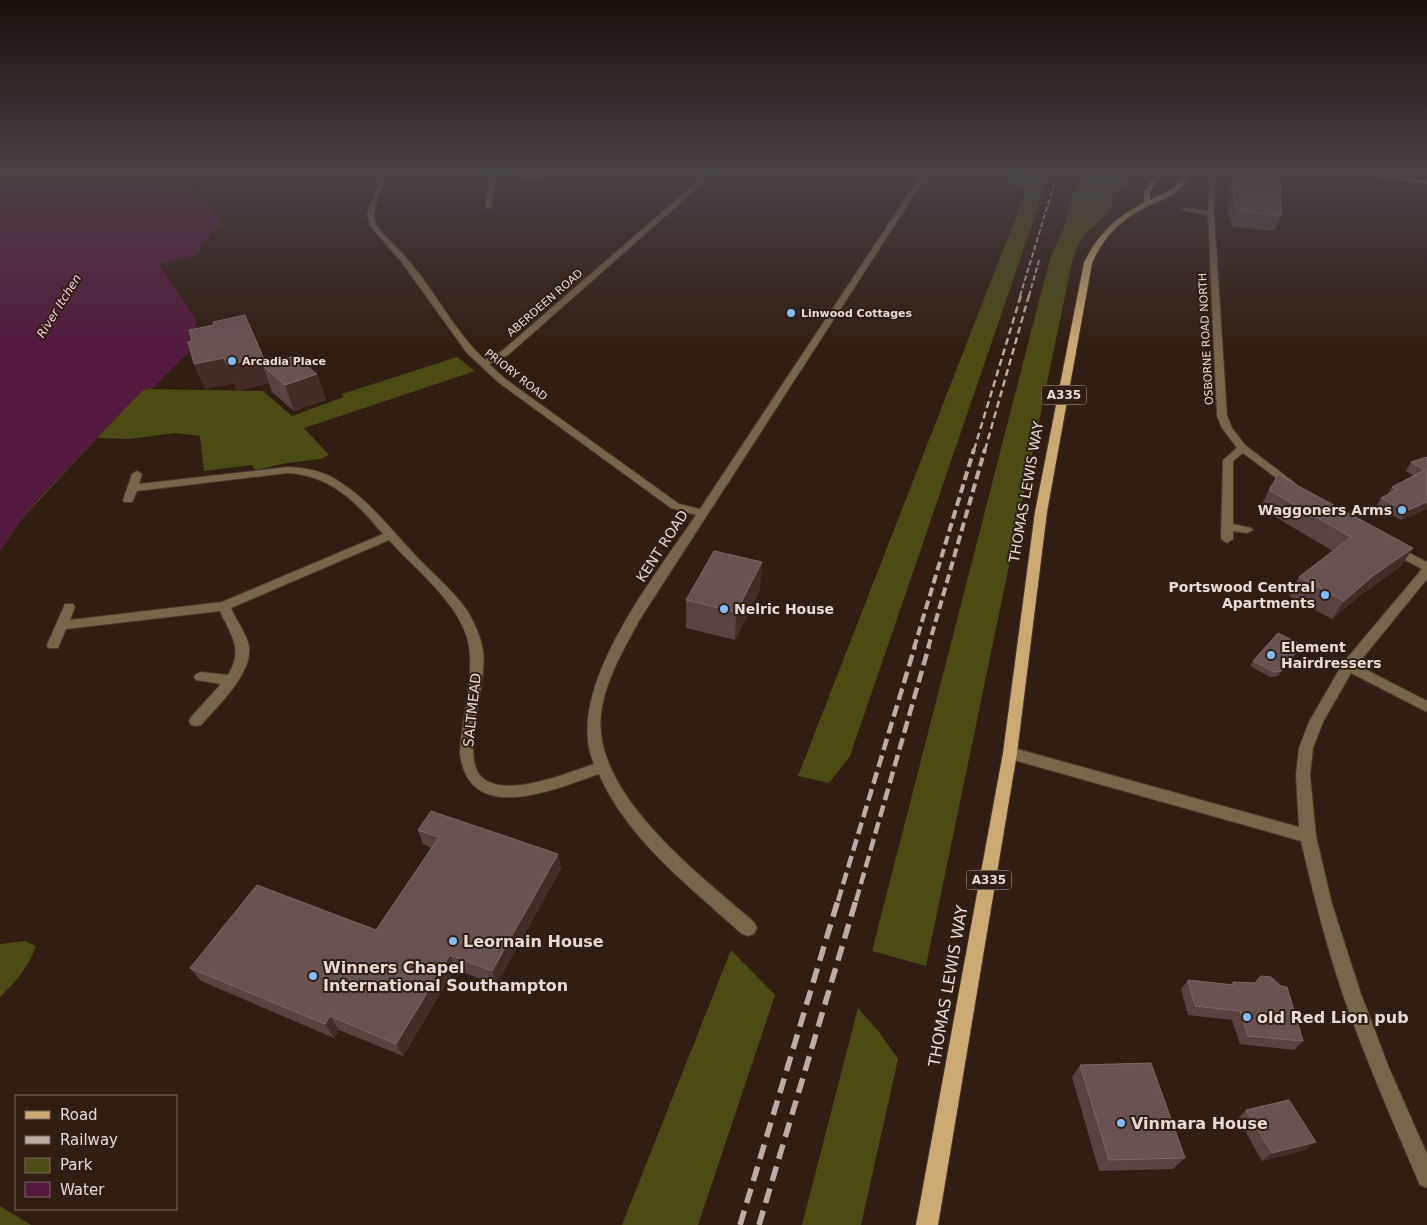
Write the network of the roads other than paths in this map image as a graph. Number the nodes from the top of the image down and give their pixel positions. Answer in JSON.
{"nodes":[{"id":1,"x":379,"y":232,"type":"edge"},
{"id":2,"x":643,"y":232,"type":"edge"},
{"id":3,"x":887,"y":232,"type":"edge"},
{"id":4,"x":1106,"y":232,"type":"edge"},
{"id":5,"x":1212,"y":232,"type":"edge"},
{"id":6,"x":483,"y":364,"type":"junction"},
{"id":7,"x":1242,"y":449,"type":"junction"},
{"id":8,"x":137,"y":474,"type":"dead end"},
{"id":9,"x":1299,"y":490,"type":"edge"},
{"id":10,"x":702,"y":514,"type":"junction"},
{"id":11,"x":1227,"y":527,"type":"junction"},
{"id":12,"x":1247,"y":530,"type":"dead end"},
{"id":13,"x":390,"y":535,"type":"junction"},
{"id":14,"x":1227,"y":539,"type":"dead end"},
{"id":15,"x":1388,"y":546,"type":"edge"},
{"id":16,"x":1427,"y":567,"type":"edge"},
{"id":17,"x":1427,"y":572,"type":"edge"},
{"id":18,"x":224,"y":606,"type":"junction"},
{"id":19,"x":69,"y":607,"type":"dead end"},
{"id":20,"x":62,"y":625,"type":"junction"},
{"id":21,"x":53,"y":645,"type":"dead end"},
{"id":22,"x":1348,"y":666,"type":"junction"},
{"id":23,"x":201,"y":677,"type":"dead end"},
{"id":24,"x":231,"y":680,"type":"junction"},
{"id":25,"x":1427,"y":707,"type":"edge"},
{"id":26,"x":196,"y":721,"type":"dead end"},
{"id":27,"x":1010,"y":754,"type":"junction"},
{"id":28,"x":602,"y":767,"type":"junction"},
{"id":29,"x":1308,"y":836,"type":"junction"},
{"id":30,"x":748,"y":928,"type":"dead end"},
{"id":31,"x":1427,"y":1178,"type":"edge"},
{"id":32,"x":927,"y":1225,"type":"edge"}],
"edges":[{"from":1,"to":6,"type":"street","name":"PRIORY ROAD"},
{"from":2,"to":6,"type":"street","name":"ABERDEEN ROAD"},
{"from":3,"to":10,"type":"street","name":"KENT ROAD"},
{"from":4,"to":27,"type":"main road","name":"THOMAS LEWIS WAY","number":"A335"},
{"from":5,"to":7,"type":"street","name":"OSBORNE ROAD NORTH"},
{"from":6,"to":10,"type":"street","name":"PRIORY ROAD"},
{"from":7,"to":9,"type":"street","name":"OSBORNE ROAD NORTH"},
{"from":7,"to":11,"type":"street"},
{"from":8,"to":13,"type":"street","name":"SALTMEAD"},
{"from":10,"to":28,"type":"street","name":"KENT ROAD"},
{"from":11,"to":12,"type":"street"},
{"from":11,"to":14,"type":"street"},
{"from":13,"to":18,"type":"street"},
{"from":13,"to":28,"type":"street","name":"SALTMEAD"},
{"from":15,"to":16,"type":"street"},
{"from":17,"to":22,"type":"street"},
{"from":18,"to":20,"type":"street"},
{"from":18,"to":24,"type":"street"},
{"from":19,"to":20,"type":"street"},
{"from":20,"to":21,"type":"street"},
{"from":22,"to":25,"type":"street"},
{"from":22,"to":29,"type":"street"},
{"from":23,"to":24,"type":"street"},
{"from":24,"to":26,"type":"street"},
{"from":27,"to":29,"type":"street"},
{"from":27,"to":32,"type":"main road","name":"THOMAS LEWIS WAY","number":"A335"},
{"from":28,"to":30,"type":"street","name":"KENT ROAD"},
{"from":29,"to":31,"type":"street"}]}
